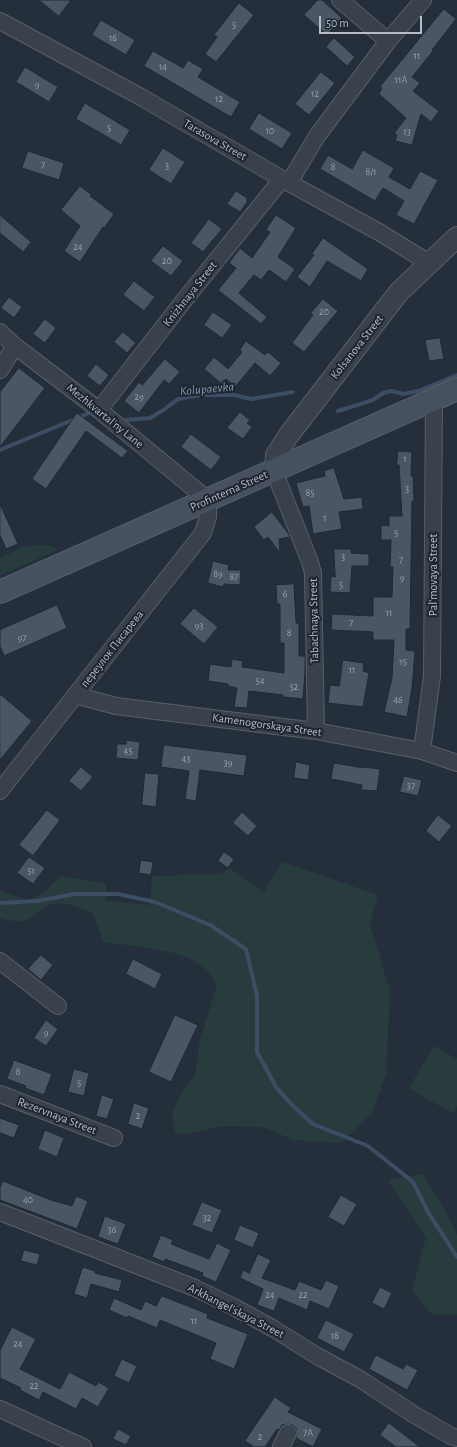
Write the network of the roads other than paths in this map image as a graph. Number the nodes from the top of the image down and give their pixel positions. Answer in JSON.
{"nodes":[{"id":1,"x":340,"y":0,"type":"edge"},
{"id":2,"x":423,"y":0,"type":"edge"},
{"id":3,"x":0,"y":22,"type":"edge"},
{"id":4,"x":388,"y":41,"type":"junction"},
{"id":5,"x":285,"y":181,"type":"junction"},
{"id":6,"x":457,"y":236,"type":"edge"},
{"id":7,"x":429,"y":263,"type":"junction"},
{"id":8,"x":0,"y":332,"type":"edge"},
{"id":9,"x":15,"y":346,"type":"junction"},
{"id":10,"x":0,"y":370,"type":"edge"},
{"id":11,"x":457,"y":389,"type":"edge"},
{"id":12,"x":434,"y":399,"type":"junction"},
{"id":13,"x":99,"y":410,"type":"junction"},
{"id":14,"x":275,"y":470,"type":"junction"},
{"id":15,"x":208,"y":500,"type":"junction"},
{"id":16,"x":0,"y":592,"type":"edge"},
{"id":17,"x":75,"y":695,"type":"junction"},
{"id":18,"x":316,"y":731,"type":"junction"},
{"id":19,"x":422,"y":751,"type":"junction"},
{"id":20,"x":457,"y":763,"type":"edge"},
{"id":21,"x":0,"y":790,"type":"edge"},
{"id":22,"x":0,"y":961,"type":"edge"},
{"id":23,"x":58,"y":1006,"type":"dead end"},
{"id":24,"x":0,"y":1094,"type":"edge"},
{"id":25,"x":114,"y":1138,"type":"dead end"},
{"id":26,"x":0,"y":1212,"type":"edge"},
{"id":27,"x":0,"y":1409,"type":"edge"},
{"id":28,"x":288,"y":1432,"type":"dead end"},
{"id":29,"x":457,"y":1438,"type":"edge"},
{"id":30,"x":83,"y":1447,"type":"edge"},
{"id":31,"x":281,"y":1447,"type":"edge"}],
"edges":[{"from":1,"to":4,"type":"street"},
{"from":2,"to":4,"type":"street","name":"Knizhnaya Street"},
{"from":3,"to":5,"type":"street","name":"Tarasova Street"},
{"from":4,"to":5,"type":"street","name":"Knizhnaya Street"},
{"from":5,"to":7,"type":"street","name":"Tarasova Street"},
{"from":5,"to":13,"type":"street","name":"Knizhnaya Street"},
{"from":6,"to":7,"type":"street","name":"Kolsanova Street"},
{"from":7,"to":14,"type":"street","name":"Kolsanova Street"},
{"from":8,"to":9,"type":"street","name":"Mezhkvartal'ny Lane"},
{"from":9,"to":10,"type":"street"},
{"from":9,"to":13,"type":"street","name":"Mezhkvartal'ny Lane"},
{"from":11,"to":12,"type":"main road","name":"Profinterna Street"},
{"from":12,"to":14,"type":"main road","name":"Profinterna Street"},
{"from":12,"to":19,"type":"street","name":"Pal'movaya Street"},
{"from":13,"to":15,"type":"street","name":"Mezhkvartal'ny Lane"},
{"from":14,"to":15,"type":"main road","name":"Profinterna Street"},
{"from":14,"to":18,"type":"street","name":"Tabachnaya Street"},
{"from":15,"to":16,"type":"main road","name":"Profinterna Street"},
{"from":15,"to":17,"type":"street","name":"переулок Писарева"},
{"from":17,"to":18,"type":"street","name":"Kamenogorskaya Street"},
{"from":17,"to":21,"type":"street","name":"переулок Писарева"},
{"from":18,"to":19,"type":"street","name":"Kamenogorskaya Street"},
{"from":19,"to":20,"type":"street","name":"Kamenogorskaya Street"},
{"from":22,"to":23,"type":"street"},
{"from":24,"to":25,"type":"street","name":"Rezervnaya Street"},
{"from":26,"to":29,"type":"street","name":"Arkhangel'skaya Street"},
{"from":27,"to":30,"type":"street"},
{"from":28,"to":31,"type":"street"}]}
